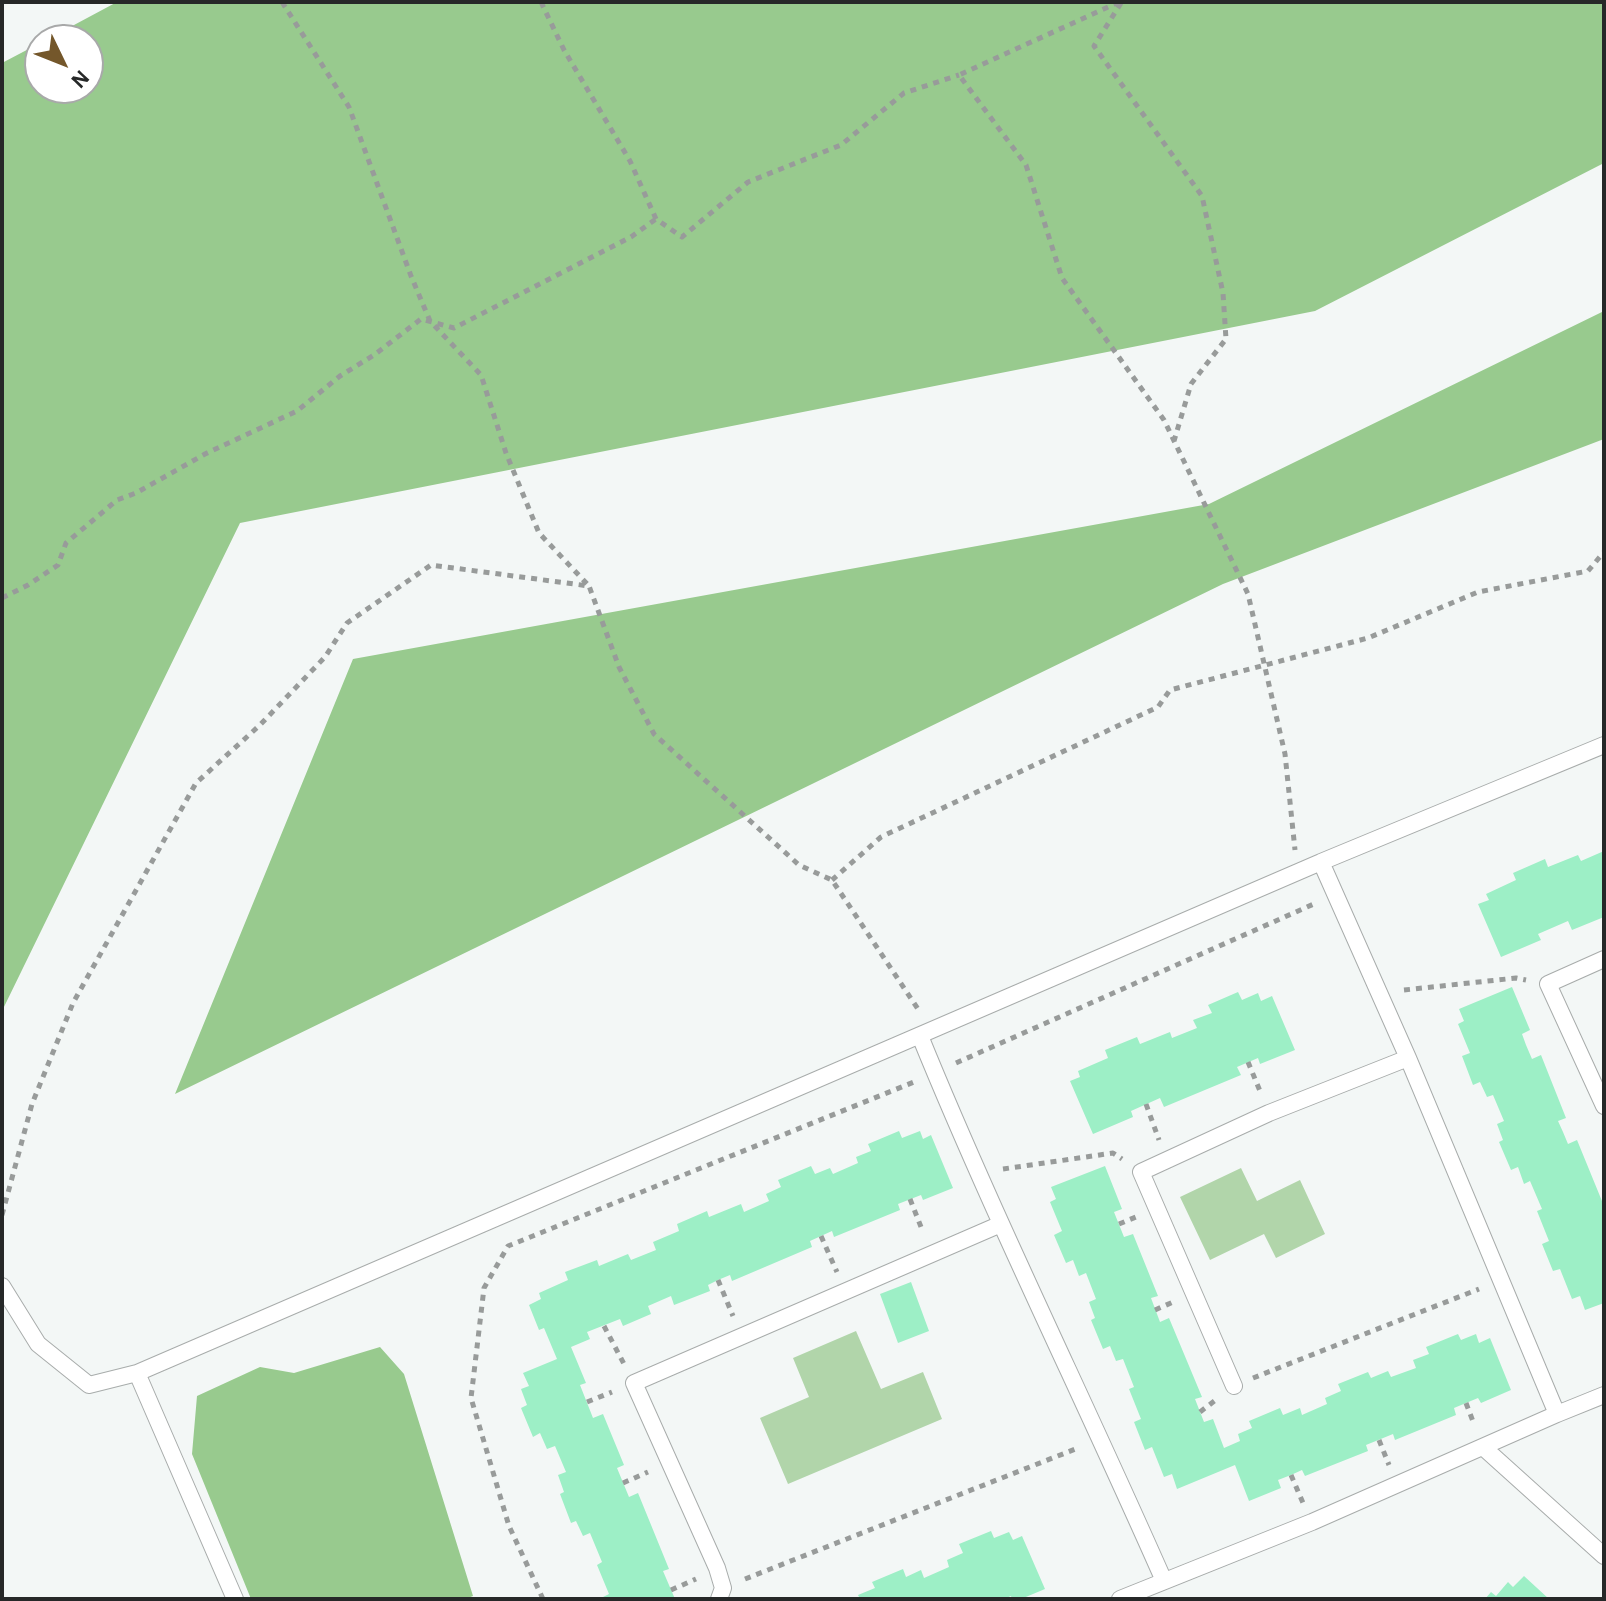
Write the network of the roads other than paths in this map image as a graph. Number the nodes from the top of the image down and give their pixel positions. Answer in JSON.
{"nodes":[{"id":1,"x":1604,"y":745,"type":"edge"},
{"id":2,"x":1321,"y":862,"type":"junction"},
{"id":3,"x":1604,"y":959,"type":"edge"},
{"id":4,"x":926,"y":1034,"type":"junction"},
{"id":5,"x":1408,"y":1058,"type":"junction"},
{"id":6,"x":1604,"y":1106,"type":"edge"},
{"id":7,"x":1001,"y":1224,"type":"junction"},
{"id":8,"x":2,"y":1286,"type":"edge"},
{"id":9,"x":137,"y":1373,"type":"junction"},
{"id":10,"x":1234,"y":1386,"type":"road end"},
{"id":11,"x":1604,"y":1395,"type":"edge"},
{"id":12,"x":1557,"y":1414,"type":"junction"},
{"id":13,"x":1483,"y":1447,"type":"junction"},
{"id":14,"x":1604,"y":1556,"type":"edge"},
{"id":15,"x":1164,"y":1581,"type":"junction"},
{"id":16,"x":721,"y":1594,"type":"edge"},
{"id":17,"x":235,"y":1599,"type":"edge"},
{"id":18,"x":1120,"y":1599,"type":"edge"}],
"edges":[{"from":1,"to":2,"type":"lane"},
{"from":2,"to":4,"type":"lane"},
{"from":2,"to":5,"type":"lane"},
{"from":3,"to":6,"type":"lane"},
{"from":4,"to":7,"type":"lane"},
{"from":4,"to":9,"type":"lane"},
{"from":5,"to":10,"type":"lane"},
{"from":5,"to":12,"type":"lane"},
{"from":7,"to":15,"type":"lane"},
{"from":7,"to":16,"type":"lane"},
{"from":8,"to":9,"type":"lane"},
{"from":9,"to":17,"type":"lane"},
{"from":11,"to":12,"type":"lane"},
{"from":12,"to":13,"type":"lane"},
{"from":13,"to":14,"type":"lane"},
{"from":13,"to":15,"type":"lane"},
{"from":15,"to":18,"type":"lane"}]}
